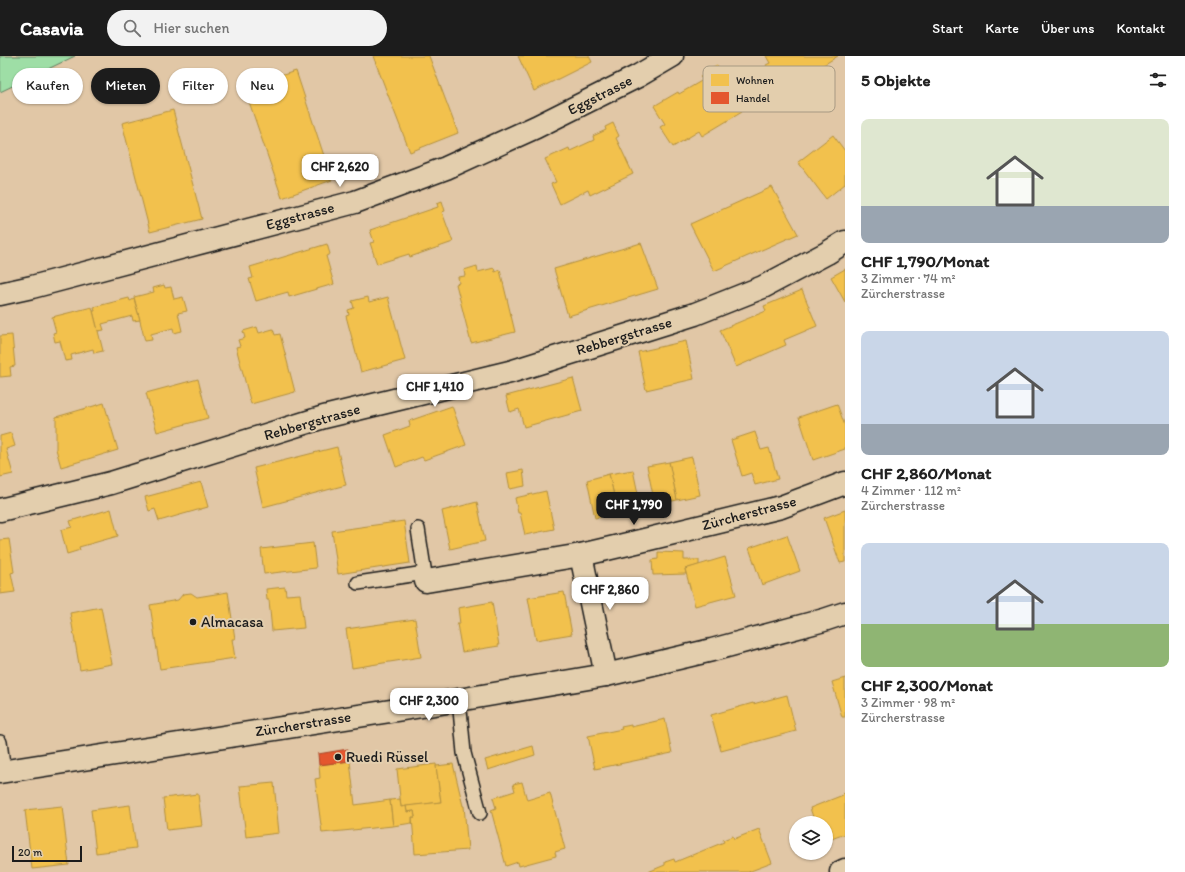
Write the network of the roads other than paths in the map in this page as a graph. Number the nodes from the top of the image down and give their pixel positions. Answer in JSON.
{"nodes":[{"id":1,"x":672,"y":56,"type":"edge"},
{"id":2,"x":845,"y":242,"type":"edge"},
{"id":3,"x":0,"y":294,"type":"edge"},
{"id":4,"x":845,"y":483,"type":"edge"},
{"id":5,"x":0,"y":510,"type":"edge"},
{"id":6,"x":418,"y":529,"type":"dead end"},
{"id":7,"x":581,"y":555,"type":"junction"},
{"id":8,"x":426,"y":577,"type":"junction"},
{"id":9,"x":358,"y":583,"type":"dead end"},
{"id":10,"x":845,"y":613,"type":"edge"},
{"id":11,"x":606,"y":675,"type":"junction"},
{"id":12,"x":459,"y":699,"type":"junction"},
{"id":13,"x":0,"y":742,"type":"edge"},
{"id":14,"x":2,"y":772,"type":"edge"},
{"id":15,"x":480,"y":813,"type":"dead end"},
{"id":16,"x":845,"y":870,"type":"edge"},
{"id":17,"x":841,"y":872,"type":"edge"}],
"edges":[{"from":1,"to":3,"type":"street","name":"Eggstrasse"},
{"from":2,"to":5,"type":"street","name":"Rebbergstrasse"},
{"from":4,"to":7,"type":"street","name":"Zürcherstrasse"},
{"from":6,"to":8,"type":"lane"},
{"from":7,"to":8,"type":"street","name":"Zürcherstrasse"},
{"from":7,"to":11,"type":"street"},
{"from":8,"to":9,"type":"lane"},
{"from":10,"to":11,"type":"street","name":"Zürcherstrasse"},
{"from":11,"to":12,"type":"street","name":"Zürcherstrasse"},
{"from":12,"to":14,"type":"street","name":"Zürcherstrasse"},
{"from":12,"to":15,"type":"lane"},
{"from":13,"to":14,"type":"lane"},
{"from":16,"to":17,"type":"street"}]}
